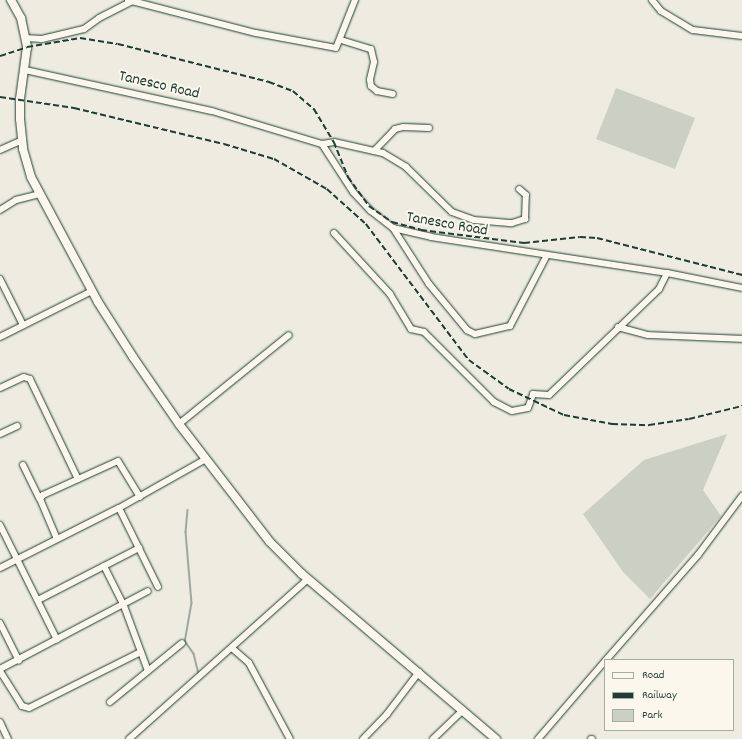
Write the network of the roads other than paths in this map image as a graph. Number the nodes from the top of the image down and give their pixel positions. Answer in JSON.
{"nodes":[{"id":1,"x":11,"y":0,"type":"edge"},
{"id":2,"x":355,"y":0,"type":"edge"},
{"id":3,"x":652,"y":0,"type":"edge"},
{"id":4,"x":130,"y":1,"type":"edge"},
{"id":5,"x":742,"y":36,"type":"edge"},
{"id":6,"x":25,"y":38,"type":"junction"},
{"id":7,"x":341,"y":40,"type":"junction"},
{"id":8,"x":25,"y":70,"type":"junction"},
{"id":9,"x":393,"y":94,"type":"dead end"},
{"id":10,"x":429,"y":128,"type":"dead end"},
{"id":11,"x":22,"y":140,"type":"junction"},
{"id":12,"x":322,"y":144,"type":"junction"},
{"id":13,"x":0,"y":150,"type":"edge"},
{"id":14,"x":374,"y":151,"type":"junction"},
{"id":15,"x":519,"y":189,"type":"dead end"},
{"id":16,"x":40,"y":194,"type":"junction"},
{"id":17,"x":0,"y":210,"type":"edge"},
{"id":18,"x":393,"y":228,"type":"junction"},
{"id":19,"x":334,"y":233,"type":"dead end"},
{"id":20,"x":547,"y":255,"type":"junction"},
{"id":21,"x":667,"y":273,"type":"junction"},
{"id":22,"x":1,"y":282,"type":"edge"},
{"id":23,"x":742,"y":288,"type":"edge"},
{"id":24,"x":92,"y":291,"type":"junction"},
{"id":25,"x":23,"y":325,"type":"junction"},
{"id":26,"x":618,"y":327,"type":"junction"},
{"id":27,"x":289,"y":335,"type":"dead end"},
{"id":28,"x":0,"y":336,"type":"edge"},
{"id":29,"x":742,"y":339,"type":"edge"},
{"id":30,"x":0,"y":388,"type":"edge"},
{"id":31,"x":179,"y":424,"type":"junction"},
{"id":32,"x":17,"y":426,"type":"dead end"},
{"id":33,"x":0,"y":434,"type":"edge"},
{"id":34,"x":206,"y":459,"type":"junction"},
{"id":35,"x":23,"y":465,"type":"dead end"},
{"id":36,"x":78,"y":479,"type":"junction"},
{"id":37,"x":742,"y":496,"type":"edge"},
{"id":38,"x":140,"y":497,"type":"junction"},
{"id":39,"x":39,"y":498,"type":"junction"},
{"id":40,"x":120,"y":508,"type":"junction"},
{"id":41,"x":0,"y":526,"type":"edge"},
{"id":42,"x":57,"y":539,"type":"junction"},
{"id":43,"x":138,"y":548,"type":"junction"},
{"id":44,"x":16,"y":560,"type":"junction"},
{"id":45,"x":104,"y":566,"type":"junction"},
{"id":46,"x":0,"y":568,"type":"edge"},
{"id":47,"x":308,"y":579,"type":"junction"},
{"id":48,"x":158,"y":587,"type":"dead end"},
{"id":49,"x":148,"y":591,"type":"dead end"},
{"id":50,"x":38,"y":600,"type":"junction"},
{"id":51,"x":124,"y":606,"type":"junction"},
{"id":52,"x":0,"y":623,"type":"edge"},
{"id":53,"x":57,"y":640,"type":"junction"},
{"id":54,"x":182,"y":643,"type":"dead end"},
{"id":55,"x":232,"y":649,"type":"junction"},
{"id":56,"x":141,"y":652,"type":"junction"},
{"id":57,"x":608,"y":659,"type":"edge"},
{"id":58,"x":19,"y":661,"type":"junction"},
{"id":59,"x":604,"y":663,"type":"edge"},
{"id":60,"x":0,"y":670,"type":"edge"},
{"id":61,"x":148,"y":671,"type":"junction"},
{"id":62,"x":418,"y":672,"type":"junction"},
{"id":63,"x":110,"y":702,"type":"dead end"},
{"id":64,"x":463,"y":710,"type":"junction"},
{"id":65,"x":0,"y":722,"type":"edge"},
{"id":66,"x":133,"y":738,"type":"edge"},
{"id":67,"x":8,"y":739,"type":"edge"},
{"id":68,"x":290,"y":739,"type":"edge"},
{"id":69,"x":363,"y":739,"type":"edge"},
{"id":70,"x":433,"y":739,"type":"edge"},
{"id":71,"x":496,"y":739,"type":"edge"},
{"id":72,"x":538,"y":739,"type":"edge"}],
"edges":[{"from":1,"to":6,"type":"main road"},
{"from":2,"to":7,"type":"street"},
{"from":3,"to":5,"type":"street"},
{"from":4,"to":6,"type":"street"},
{"from":4,"to":7,"type":"street"},
{"from":6,"to":8,"type":"main road"},
{"from":7,"to":9,"type":"street"},
{"from":8,"to":11,"type":"main road"},
{"from":8,"to":12,"type":"street","name":"Tanesco Road"},
{"from":10,"to":14,"type":"street"},
{"from":11,"to":13,"type":"street"},
{"from":11,"to":16,"type":"main road"},
{"from":12,"to":14,"type":"street"},
{"from":12,"to":18,"type":"street","name":"Tanesco Road"},
{"from":14,"to":15,"type":"street"},
{"from":16,"to":17,"type":"street"},
{"from":16,"to":24,"type":"main road"},
{"from":18,"to":20,"type":"street","name":"Tanesco Road"},
{"from":18,"to":20,"type":"street"},
{"from":19,"to":26,"type":"street"},
{"from":20,"to":21,"type":"street","name":"Tanesco Road"},
{"from":21,"to":23,"type":"street","name":"Tanesco Road"},
{"from":21,"to":26,"type":"street"},
{"from":22,"to":25,"type":"street"},
{"from":24,"to":25,"type":"street"},
{"from":24,"to":31,"type":"main road"},
{"from":25,"to":28,"type":"street"},
{"from":26,"to":29,"type":"street"},
{"from":27,"to":31,"type":"street"},
{"from":30,"to":36,"type":"street"},
{"from":31,"to":34,"type":"main road"},
{"from":32,"to":33,"type":"street"},
{"from":34,"to":38,"type":"street"},
{"from":34,"to":47,"type":"main road"},
{"from":35,"to":39,"type":"street"},
{"from":36,"to":38,"type":"street"},
{"from":36,"to":39,"type":"street"},
{"from":37,"to":57,"type":"street"},
{"from":38,"to":40,"type":"street"},
{"from":39,"to":42,"type":"street"},
{"from":40,"to":42,"type":"street"},
{"from":40,"to":43,"type":"street"},
{"from":41,"to":44,"type":"street"},
{"from":42,"to":44,"type":"street"},
{"from":43,"to":45,"type":"street"},
{"from":43,"to":48,"type":"street"},
{"from":44,"to":46,"type":"street"},
{"from":44,"to":50,"type":"street"},
{"from":45,"to":50,"type":"street"},
{"from":45,"to":51,"type":"street"},
{"from":47,"to":55,"type":"street"},
{"from":47,"to":62,"type":"main road"},
{"from":49,"to":51,"type":"street"},
{"from":50,"to":53,"type":"street"},
{"from":51,"to":53,"type":"street"},
{"from":51,"to":56,"type":"street"},
{"from":52,"to":58,"type":"street"},
{"from":53,"to":58,"type":"street"},
{"from":54,"to":61,"type":"street"},
{"from":55,"to":66,"type":"street"},
{"from":55,"to":68,"type":"street"},
{"from":56,"to":60,"type":"street"},
{"from":56,"to":61,"type":"street"},
{"from":58,"to":60,"type":"street"},
{"from":59,"to":72,"type":"street"},
{"from":61,"to":63,"type":"street"},
{"from":62,"to":64,"type":"main road"},
{"from":62,"to":69,"type":"street"},
{"from":64,"to":70,"type":"street"},
{"from":64,"to":71,"type":"main road"},
{"from":65,"to":67,"type":"street"}]}
